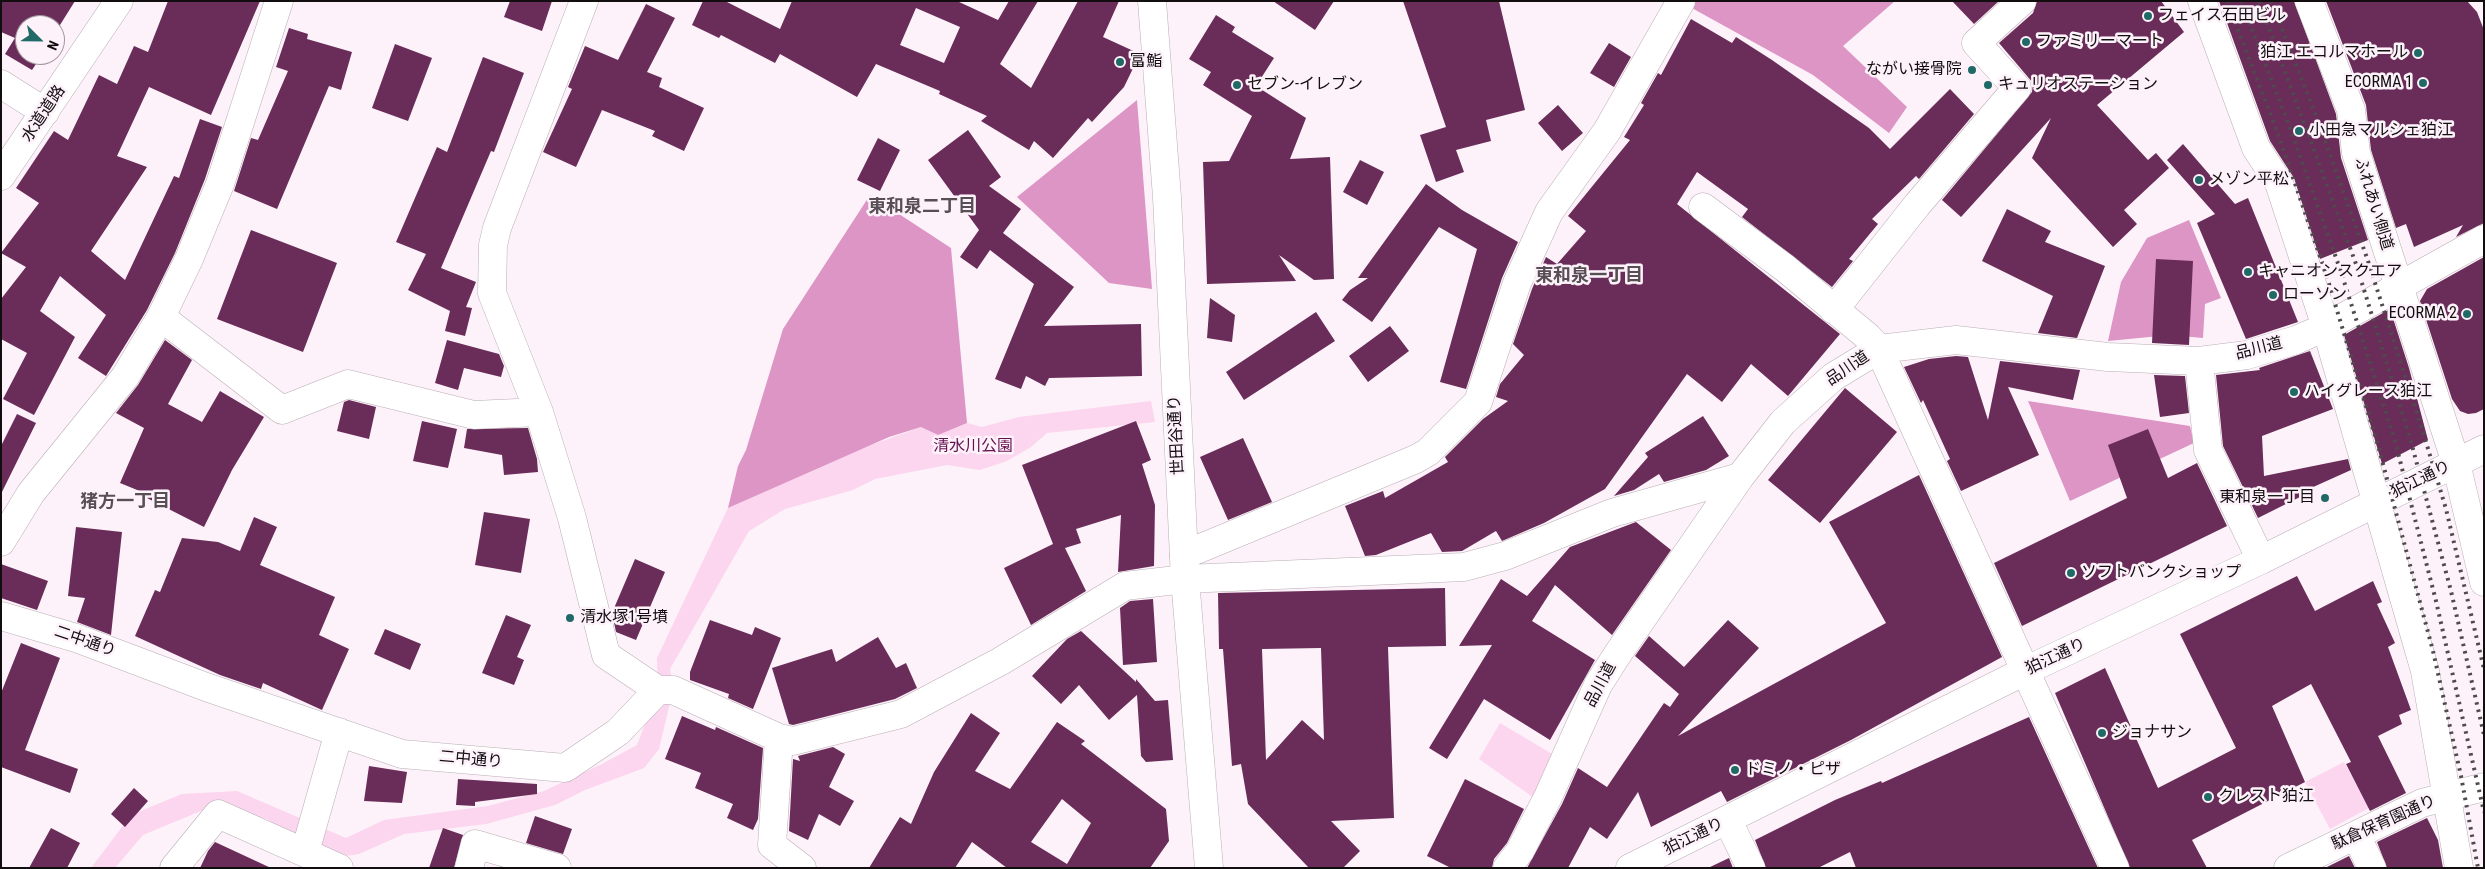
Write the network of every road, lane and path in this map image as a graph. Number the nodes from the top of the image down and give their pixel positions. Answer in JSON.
{"nodes":[{"id":1,"x":119,"y":1,"type":"edge"},
{"id":2,"x":279,"y":1,"type":"edge"},
{"id":3,"x":584,"y":1,"type":"edge"},
{"id":4,"x":1152,"y":1,"type":"edge"},
{"id":5,"x":1681,"y":1,"type":"edge"},
{"id":6,"x":2022,"y":1,"type":"edge"},
{"id":7,"x":2202,"y":1,"type":"edge"},
{"id":8,"x":2309,"y":1,"type":"edge"},
{"id":9,"x":1,"y":84,"type":"edge"},
{"id":10,"x":45,"y":112,"type":"junction"},
{"id":11,"x":1,"y":176,"type":"edge"},
{"id":12,"x":1703,"y":207,"type":"dead end"},
{"id":13,"x":2484,"y":239,"type":"edge"},
{"id":14,"x":2398,"y":285,"type":"junction"},
{"id":15,"x":1834,"y":310,"type":"junction"},
{"id":16,"x":161,"y":317,"type":"junction"},
{"id":17,"x":2326,"y":327,"type":"junction"},
{"id":18,"x":1878,"y":349,"type":"junction"},
{"id":19,"x":2199,"y":361,"type":"junction"},
{"id":20,"x":539,"y":412,"type":"junction"},
{"id":21,"x":2484,"y":449,"type":"edge"},
{"id":22,"x":2456,"y":463,"type":"junction"},
{"id":23,"x":1740,"y":477,"type":"junction"},
{"id":24,"x":2377,"y":502,"type":"junction"},
{"id":25,"x":1,"y":542,"type":"edge"},
{"id":26,"x":2261,"y":560,"type":"junction"},
{"id":27,"x":1185,"y":567,"type":"junction"},
{"id":28,"x":2484,"y":582,"type":"edge"},
{"id":29,"x":1,"y":616,"type":"edge"},
{"id":30,"x":2026,"y":670,"type":"junction"},
{"id":31,"x":658,"y":690,"type":"junction"},
{"id":32,"x":339,"y":732,"type":"junction"},
{"id":33,"x":779,"y":738,"type":"junction"},
{"id":34,"x":2484,"y":787,"type":"edge"},
{"id":35,"x":2446,"y":797,"type":"junction"},
{"id":36,"x":1728,"y":821,"type":"junction"},
{"id":37,"x":2356,"y":835,"type":"junction"},
{"id":38,"x":305,"y":852,"type":"junction"},
{"id":39,"x":174,"y":868,"type":"edge"},
{"id":40,"x":339,"y":868,"type":"edge"},
{"id":41,"x":468,"y":868,"type":"edge"},
{"id":42,"x":557,"y":868,"type":"edge"},
{"id":43,"x":802,"y":868,"type":"edge"},
{"id":44,"x":1209,"y":868,"type":"edge"},
{"id":45,"x":1507,"y":868,"type":"edge"},
{"id":46,"x":1630,"y":868,"type":"edge"},
{"id":47,"x":1751,"y":868,"type":"edge"},
{"id":48,"x":2115,"y":868,"type":"edge"},
{"id":49,"x":2288,"y":868,"type":"edge"},
{"id":50,"x":2372,"y":868,"type":"edge"},
{"id":51,"x":2459,"y":868,"type":"edge"}],
"edges":[{"from":1,"to":10,"type":"street","name":"水道道路"},
{"from":2,"to":16,"type":"street"},
{"from":3,"to":20,"type":"street"},
{"from":4,"to":27,"type":"street","name":"世田谷通り"},
{"from":5,"to":27,"type":"street"},
{"from":6,"to":15,"type":"street"},
{"from":7,"to":17,"type":"street"},
{"from":8,"to":14,"type":"street","name":"ふれあい側道"},
{"from":9,"to":10,"type":"street"},
{"from":10,"to":11,"type":"street","name":"水道道路"},
{"from":12,"to":15,"type":"street"},
{"from":13,"to":14,"type":"street","name":"品川道"},
{"from":14,"to":17,"type":"street","name":"品川道"},
{"from":14,"to":22,"type":"street","name":"ふれあい側道"},
{"from":15,"to":18,"type":"street"},
{"from":16,"to":20,"type":"street"},
{"from":16,"to":25,"type":"street"},
{"from":17,"to":19,"type":"street","name":"品川道"},
{"from":17,"to":24,"type":"street"},
{"from":18,"to":19,"type":"street","name":"品川道"},
{"from":18,"to":23,"type":"street","name":"品川道"},
{"from":18,"to":30,"type":"street"},
{"from":19,"to":26,"type":"street"},
{"from":20,"to":31,"type":"street"},
{"from":21,"to":22,"type":"street","name":"狛江通り"},
{"from":22,"to":24,"type":"street","name":"狛江通り"},
{"from":22,"to":28,"type":"street","name":"ふれあい側道"},
{"from":23,"to":27,"type":"street"},
{"from":23,"to":45,"type":"street","name":"品川道"},
{"from":24,"to":26,"type":"street","name":"狛江通り"},
{"from":24,"to":35,"type":"street"},
{"from":26,"to":30,"type":"street","name":"狛江通り"},
{"from":27,"to":33,"type":"street"},
{"from":27,"to":44,"type":"street","name":"世田谷通り"},
{"from":29,"to":32,"type":"street","name":"二中通り"},
{"from":30,"to":36,"type":"street","name":"狛江通り"},
{"from":30,"to":48,"type":"street"},
{"from":31,"to":32,"type":"street","name":"二中通り"},
{"from":31,"to":33,"type":"street"},
{"from":32,"to":38,"type":"street"},
{"from":33,"to":43,"type":"street"},
{"from":34,"to":35,"type":"street","name":"駄倉保育園通り"},
{"from":35,"to":37,"type":"street","name":"駄倉保育園通り"},
{"from":35,"to":51,"type":"street"},
{"from":36,"to":46,"type":"street","name":"狛江通り"},
{"from":36,"to":47,"type":"street"},
{"from":37,"to":49,"type":"street","name":"駄倉保育園通り"},
{"from":37,"to":50,"type":"street"},
{"from":38,"to":39,"type":"street"},
{"from":38,"to":40,"type":"street"},
{"from":41,"to":42,"type":"street"}]}
